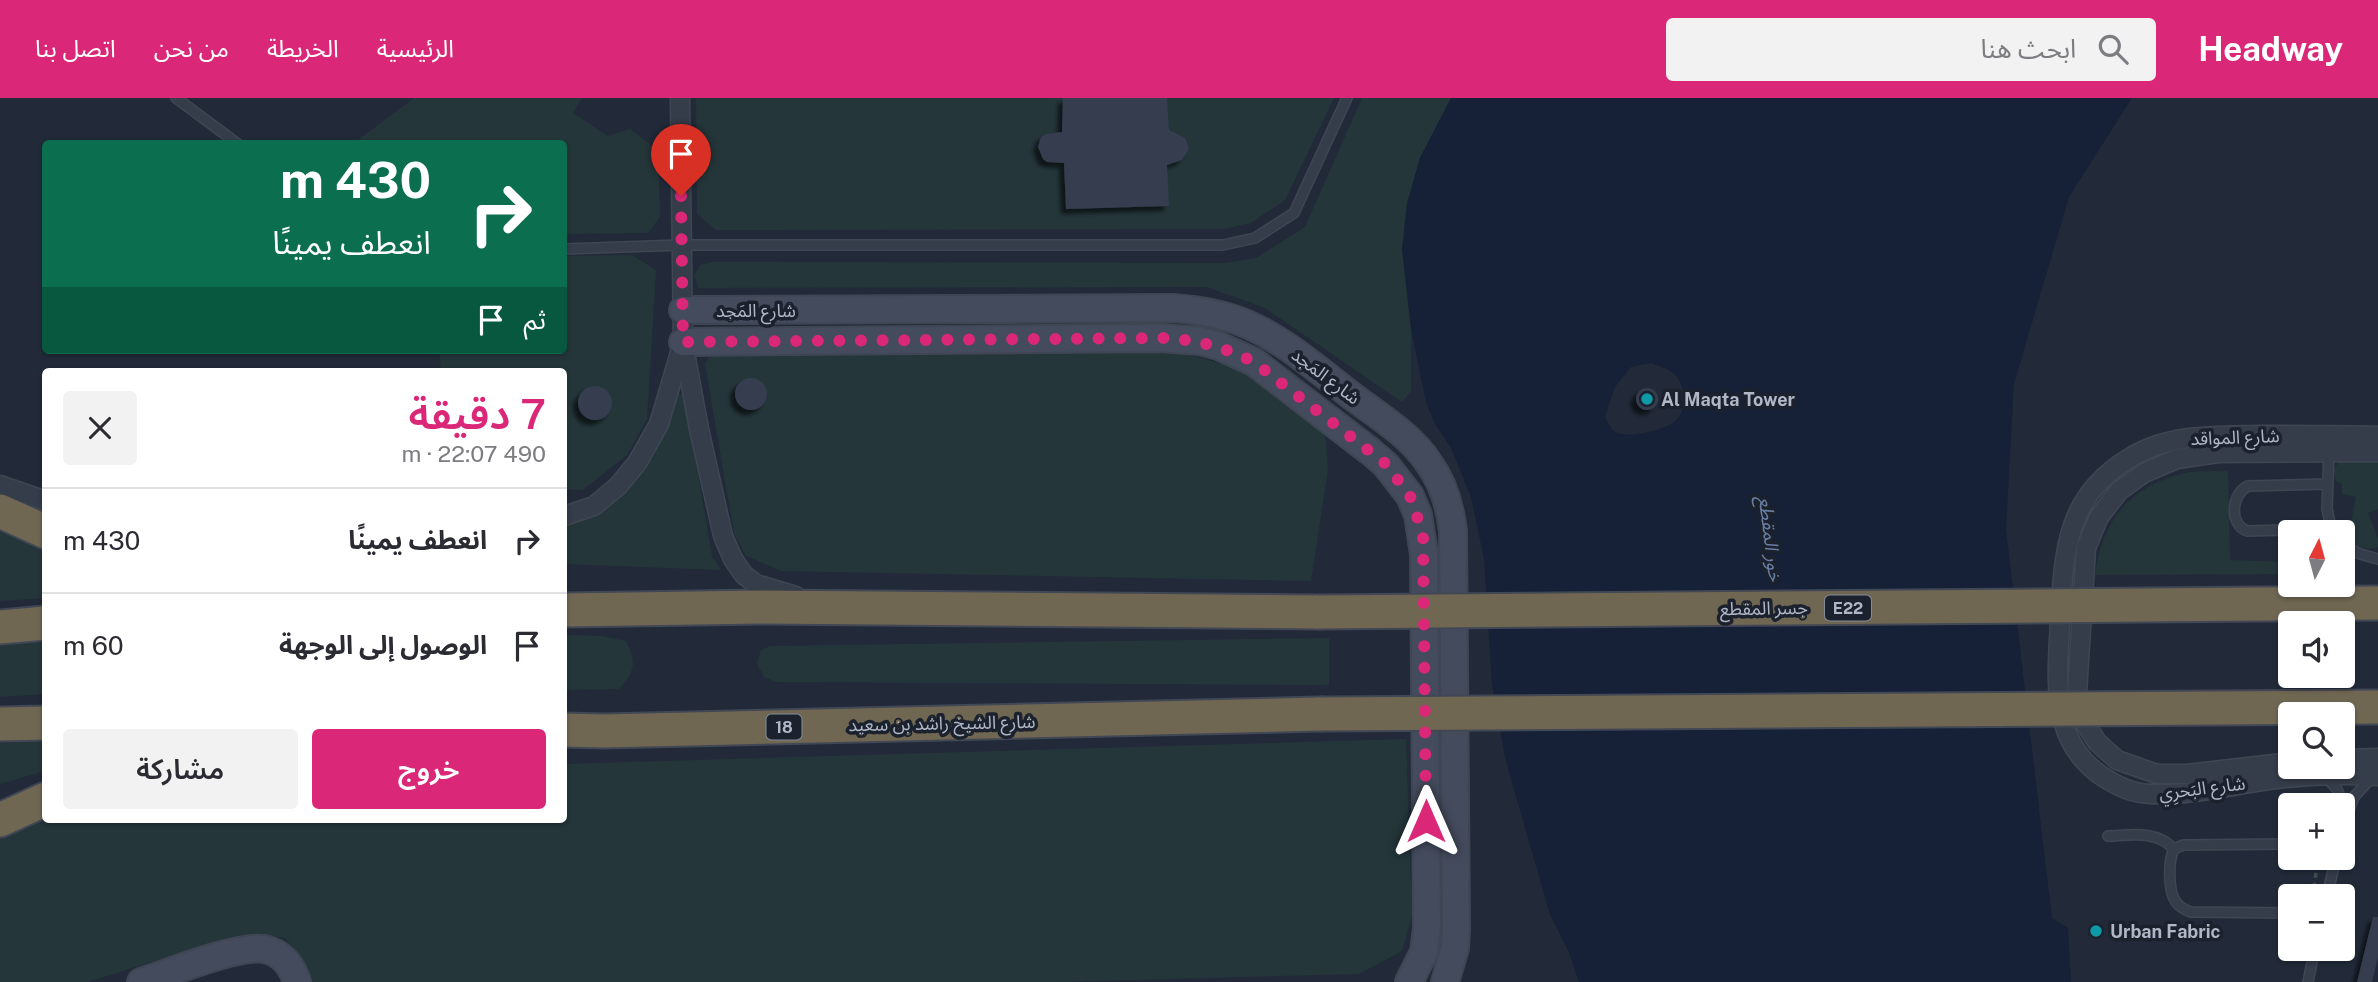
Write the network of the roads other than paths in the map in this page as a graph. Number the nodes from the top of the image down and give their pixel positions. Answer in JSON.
{"nodes":[{"id":1,"x":176,"y":98,"type":"edge"},
{"id":2,"x":680,"y":98,"type":"edge"},
{"id":3,"x":1348,"y":98,"type":"edge"},
{"id":4,"x":233,"y":140,"type":"edge"},
{"id":5,"x":681,"y":245,"type":"junction"},
{"id":6,"x":567,"y":248,"type":"edge"},
{"id":7,"x":683,"y":310,"type":"junction"},
{"id":8,"x":683,"y":342,"type":"junction"},
{"id":9,"x":2378,"y":436,"type":"edge"},
{"id":10,"x":2329,"y":443,"type":"junction"},
{"id":11,"x":2378,"y":453,"type":"edge"},
{"id":12,"x":2327,"y":484,"type":"junction"},
{"id":13,"x":0,"y":485,"type":"edge"},
{"id":14,"x":42,"y":501,"type":"edge"},
{"id":15,"x":0,"y":511,"type":"edge"},
{"id":16,"x":567,"y":515,"type":"edge"},
{"id":17,"x":2330,"y":520,"type":"edge"},
{"id":18,"x":42,"y":530,"type":"edge"},
{"id":19,"x":2278,"y":531,"type":"edge"},
{"id":20,"x":2356,"y":552,"type":"edge"},
{"id":21,"x":2378,"y":559,"type":"edge"},
{"id":22,"x":567,"y":593,"type":"edge"},
{"id":23,"x":2378,"y":603,"type":"edge"},
{"id":24,"x":761,"y":607,"type":"junction"},
{"id":25,"x":851,"y":608,"type":"junction"},
{"id":26,"x":567,"y":610,"type":"edge"},
{"id":27,"x":42,"y":623,"type":"edge"},
{"id":28,"x":0,"y":627,"type":"edge"},
{"id":29,"x":2378,"y":707,"type":"edge"},
{"id":30,"x":2082,"y":718,"type":"joint"},
{"id":31,"x":2062,"y":719,"type":"joint"},
{"id":32,"x":42,"y":723,"type":"edge"},
{"id":33,"x":0,"y":724,"type":"edge"},
{"id":34,"x":567,"y":732,"type":"edge"},
{"id":35,"x":2355,"y":758,"type":"edge"},
{"id":36,"x":2378,"y":758,"type":"edge"},
{"id":37,"x":2278,"y":764,"type":"edge"},
{"id":38,"x":2355,"y":776,"type":"edge"},
{"id":39,"x":2376,"y":776,"type":"edge"},
{"id":40,"x":2278,"y":778,"type":"edge"},
{"id":41,"x":2328,"y":779,"type":"edge"},
{"id":42,"x":2338,"y":793,"type":"edge"},
{"id":43,"x":2355,"y":798,"type":"edge"},
{"id":44,"x":42,"y":801,"type":"edge"},
{"id":45,"x":0,"y":820,"type":"edge"},
{"id":46,"x":2108,"y":836,"type":"dead end"},
{"id":47,"x":2278,"y":844,"type":"edge"},
{"id":48,"x":2174,"y":849,"type":"junction"},
{"id":49,"x":2278,"y":914,"type":"edge"},
{"id":50,"x":2312,"y":961,"type":"edge"},
{"id":51,"x":141,"y":982,"type":"edge"},
{"id":52,"x":297,"y":982,"type":"edge"},
{"id":53,"x":1409,"y":982,"type":"edge"},
{"id":54,"x":1445,"y":982,"type":"edge"},
{"id":55,"x":2308,"y":982,"type":"edge"}],
"edges":[{"from":1,"to":4,"type":"lane"},
{"from":2,"to":5,"type":"street"},
{"from":3,"to":5,"type":"lane"},
{"from":5,"to":6,"type":"lane"},
{"from":5,"to":7,"type":"street"},
{"from":7,"to":8,"type":"street"},
{"from":7,"to":54,"type":"street","name":"شارع المَجد"},
{"from":8,"to":16,"type":"street"},
{"from":8,"to":25,"type":"street"},
{"from":8,"to":53,"type":"street","name":"شارع المَجد"},
{"from":9,"to":10,"type":"street","name":"شارع المواقد"},
{"from":10,"to":11,"type":"street","name":"شارع المواقد"},
{"from":10,"to":12,"type":"lane"},
{"from":10,"to":30,"type":"street","name":"شارع المواقد"},
{"from":10,"to":31,"type":"street","name":"شارع المواقد"},
{"from":12,"to":17,"type":"lane"},
{"from":12,"to":19,"type":"lane"},
{"from":13,"to":14,"type":"street"},
{"from":15,"to":18,"type":"highway"},
{"from":20,"to":21,"type":"lane"},
{"from":22,"to":24,"type":"highway"},
{"from":23,"to":25,"type":"highway","name":"جسر المقطع","number":"E22","bridge":true},
{"from":24,"to":25,"type":"highway"},
{"from":24,"to":26,"type":"highway"},
{"from":27,"to":28,"type":"highway"},
{"from":29,"to":34,"type":"highway","name":"شارع الشيخ راشد بن سعيد","number":"18","bridge":true},
{"from":30,"to":37,"type":"street","name":"شارع البَحرِي"},
{"from":31,"to":40,"type":"street","name":"شارع البَحرِي"},
{"from":32,"to":33,"type":"highway"},
{"from":35,"to":36,"type":"street"},
{"from":38,"to":39,"type":"street","name":"شارع البَحرِي"},
{"from":39,"to":43,"type":"lane"},
{"from":41,"to":42,"type":"lane"},
{"from":44,"to":45,"type":"highway"},
{"from":46,"to":48,"type":"lane"},
{"from":47,"to":48,"type":"lane"},
{"from":48,"to":49,"type":"lane"},
{"from":50,"to":55,"type":"lane"},
{"from":51,"to":52,"type":"street"}]}
